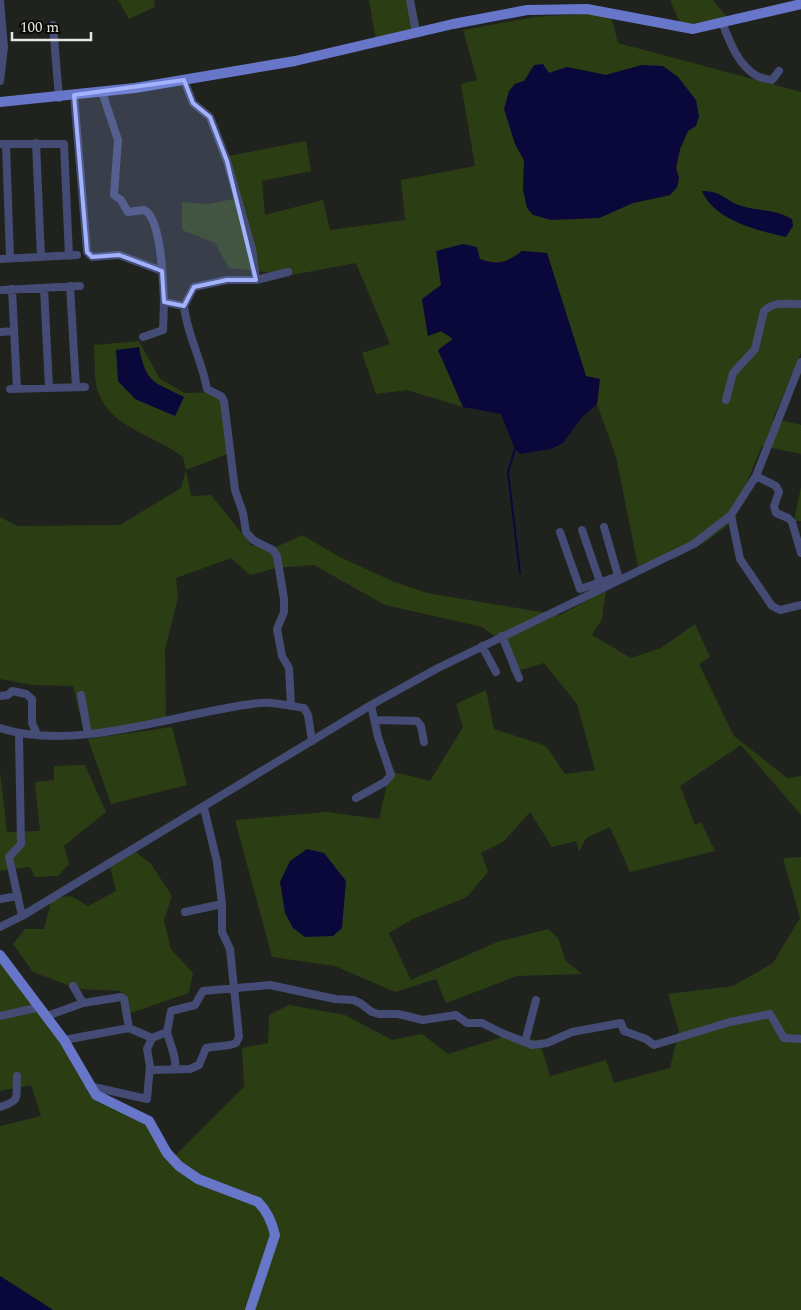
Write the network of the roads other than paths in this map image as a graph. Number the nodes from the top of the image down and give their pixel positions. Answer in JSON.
{"nodes":[{"id":1,"x":0,"y":0,"type":"edge"},
{"id":2,"x":410,"y":0,"type":"edge"},
{"id":3,"x":801,"y":4,"type":"edge"},
{"id":4,"x":722,"y":22,"type":"junction"},
{"id":5,"x":53,"y":25,"type":"dead end"},
{"id":6,"x":416,"y":34,"type":"junction"},
{"id":7,"x":779,"y":71,"type":"dead end"},
{"id":8,"x":184,"y":80,"type":"junction"},
{"id":9,"x":0,"y":81,"type":"edge"},
{"id":10,"x":102,"y":92,"type":"junction"},
{"id":11,"x":74,"y":95,"type":"junction"},
{"id":12,"x":58,"y":98,"type":"junction"},
{"id":13,"x":0,"y":102,"type":"edge"},
{"id":14,"x":36,"y":143,"type":"junction"},
{"id":15,"x":3,"y":144,"type":"edge"},
{"id":16,"x":4,"y":219,"type":"edge"},
{"id":17,"x":41,"y":257,"type":"junction"},
{"id":18,"x":0,"y":258,"type":"edge"},
{"id":19,"x":10,"y":258,"type":"junction"},
{"id":20,"x":162,"y":271,"type":"junction"},
{"id":21,"x":288,"y":272,"type":"dead end"},
{"id":22,"x":256,"y":280,"type":"junction"},
{"id":23,"x":70,"y":286,"type":"junction"},
{"id":24,"x":80,"y":286,"type":"dead end"},
{"id":25,"x":44,"y":288,"type":"junction"},
{"id":26,"x":12,"y":289,"type":"junction"},
{"id":27,"x":2,"y":290,"type":"dead end"},
{"id":28,"x":164,"y":302,"type":"junction"},
{"id":29,"x":801,"y":304,"type":"edge"},
{"id":30,"x":184,"y":306,"type":"junction"},
{"id":31,"x":56,"y":330,"type":"dead end"},
{"id":32,"x":14,"y":331,"type":"junction"},
{"id":33,"x":46,"y":331,"type":"junction"},
{"id":34,"x":0,"y":332,"type":"edge"},
{"id":35,"x":143,"y":338,"type":"dead end"},
{"id":36,"x":800,"y":365,"type":"edge"},
{"id":37,"x":85,"y":387,"type":"dead end"},
{"id":38,"x":49,"y":388,"type":"junction"},
{"id":39,"x":76,"y":388,"type":"junction"},
{"id":40,"x":726,"y":400,"type":"dead end"},
{"id":41,"x":756,"y":476,"type":"junction"},
{"id":42,"x":731,"y":515,"type":"junction"},
{"id":43,"x":604,"y":527,"type":"dead end"},
{"id":44,"x":582,"y":530,"type":"dead end"},
{"id":45,"x":560,"y":532,"type":"dead end"},
{"id":46,"x":801,"y":553,"type":"edge"},
{"id":47,"x":619,"y":577,"type":"junction"},
{"id":48,"x":600,"y":582,"type":"junction"},
{"id":49,"x":801,"y":605,"type":"edge"},
{"id":50,"x":502,"y":636,"type":"junction"},
{"id":51,"x":482,"y":646,"type":"junction"},
{"id":52,"x":496,"y":672,"type":"dead end"},
{"id":53,"x":519,"y":678,"type":"dead end"},
{"id":54,"x":81,"y":695,"type":"dead end"},
{"id":55,"x":0,"y":696,"type":"edge"},
{"id":56,"x":371,"y":705,"type":"junction"},
{"id":57,"x":291,"y":706,"type":"junction"},
{"id":58,"x":376,"y":720,"type":"junction"},
{"id":59,"x":0,"y":728,"type":"edge"},
{"id":60,"x":19,"y":734,"type":"junction"},
{"id":61,"x":37,"y":734,"type":"junction"},
{"id":62,"x":88,"y":734,"type":"junction"},
{"id":63,"x":312,"y":741,"type":"junction"},
{"id":64,"x":424,"y":742,"type":"dead end"},
{"id":65,"x":356,"y":798,"type":"dead end"},
{"id":66,"x":204,"y":808,"type":"junction"},
{"id":67,"x":18,"y":896,"type":"junction"},
{"id":68,"x":0,"y":899,"type":"edge"},
{"id":69,"x":222,"y":904,"type":"junction"},
{"id":70,"x":185,"y":912,"type":"dead end"},
{"id":71,"x":22,"y":916,"type":"junction"},
{"id":72,"x":1,"y":924,"type":"edge"},
{"id":73,"x":0,"y":955,"type":"edge"},
{"id":74,"x":73,"y":986,"type":"dead end"},
{"id":75,"x":234,"y":987,"type":"junction"},
{"id":76,"x":536,"y":1000,"type":"dead end"},
{"id":77,"x":83,"y":1004,"type":"junction"},
{"id":78,"x":40,"y":1007,"type":"junction"},
{"id":79,"x":0,"y":1016,"type":"edge"},
{"id":80,"x":47,"y":1016,"type":"junction"},
{"id":81,"x":129,"y":1028,"type":"junction"},
{"id":82,"x":167,"y":1032,"type":"junction"},
{"id":83,"x":152,"y":1038,"type":"junction"},
{"id":84,"x":801,"y":1039,"type":"edge"},
{"id":85,"x":64,"y":1040,"type":"junction"},
{"id":86,"x":525,"y":1042,"type":"junction"},
{"id":87,"x":175,"y":1069,"type":"junction"},
{"id":88,"x":150,"y":1070,"type":"junction"},
{"id":89,"x":17,"y":1076,"type":"dead end"},
{"id":90,"x":89,"y":1086,"type":"junction"},
{"id":91,"x":0,"y":1107,"type":"edge"},
{"id":92,"x":250,"y":1310,"type":"edge"}],
"edges":[{"from":1,"to":9,"type":"street"},
{"from":2,"to":6,"type":"street"},
{"from":3,"to":4,"type":"main road"},
{"from":4,"to":6,"type":"main road"},
{"from":4,"to":7,"type":"street"},
{"from":5,"to":12,"type":"street"},
{"from":6,"to":8,"type":"main road"},
{"from":8,"to":10,"type":"main road"},
{"from":8,"to":22,"type":"street"},
{"from":10,"to":11,"type":"main road"},
{"from":10,"to":20,"type":"street"},
{"from":11,"to":12,"type":"main road"},
{"from":11,"to":20,"type":"street"},
{"from":12,"to":13,"type":"main road"},
{"from":14,"to":15,"type":"street"},
{"from":14,"to":17,"type":"street"},
{"from":14,"to":17,"type":"street"},
{"from":15,"to":16,"type":"street"},
{"from":16,"to":19,"type":"street"},
{"from":17,"to":19,"type":"street"},
{"from":18,"to":19,"type":"street"},
{"from":20,"to":28,"type":"street"},
{"from":21,"to":22,"type":"street"},
{"from":22,"to":30,"type":"street"},
{"from":23,"to":24,"type":"street"},
{"from":23,"to":25,"type":"street"},
{"from":23,"to":39,"type":"street"},
{"from":25,"to":26,"type":"street"},
{"from":25,"to":33,"type":"street"},
{"from":26,"to":27,"type":"street"},
{"from":26,"to":32,"type":"street"},
{"from":28,"to":30,"type":"street"},
{"from":28,"to":35,"type":"street"},
{"from":29,"to":40,"type":"street"},
{"from":30,"to":57,"type":"street"},
{"from":31,"to":33,"type":"street"},
{"from":32,"to":34,"type":"street"},
{"from":32,"to":38,"type":"street"},
{"from":33,"to":38,"type":"street"},
{"from":36,"to":41,"type":"street"},
{"from":37,"to":39,"type":"street"},
{"from":38,"to":39,"type":"street"},
{"from":41,"to":42,"type":"street"},
{"from":41,"to":46,"type":"street"},
{"from":42,"to":47,"type":"street"},
{"from":42,"to":49,"type":"street"},
{"from":43,"to":47,"type":"street"},
{"from":44,"to":48,"type":"street"},
{"from":45,"to":48,"type":"street"},
{"from":47,"to":48,"type":"street"},
{"from":47,"to":50,"type":"street"},
{"from":50,"to":51,"type":"street"},
{"from":50,"to":53,"type":"street"},
{"from":51,"to":52,"type":"street"},
{"from":51,"to":56,"type":"street"},
{"from":54,"to":62,"type":"street"},
{"from":55,"to":61,"type":"street"},
{"from":56,"to":58,"type":"street"},
{"from":56,"to":63,"type":"street"},
{"from":57,"to":62,"type":"street"},
{"from":57,"to":63,"type":"street"},
{"from":58,"to":64,"type":"street"},
{"from":58,"to":65,"type":"street"},
{"from":59,"to":60,"type":"street"},
{"from":60,"to":61,"type":"street"},
{"from":60,"to":67,"type":"street"},
{"from":61,"to":62,"type":"street"},
{"from":63,"to":66,"type":"street"},
{"from":66,"to":69,"type":"street"},
{"from":66,"to":71,"type":"street"},
{"from":67,"to":68,"type":"street"},
{"from":67,"to":71,"type":"street"},
{"from":69,"to":70,"type":"street"},
{"from":69,"to":75,"type":"street"},
{"from":71,"to":72,"type":"street"},
{"from":73,"to":78,"type":"main road"},
{"from":74,"to":77,"type":"street"},
{"from":75,"to":82,"type":"street"},
{"from":75,"to":86,"type":"street"},
{"from":75,"to":87,"type":"street"},
{"from":76,"to":86,"type":"street"},
{"from":77,"to":80,"type":"street"},
{"from":77,"to":81,"type":"street"},
{"from":78,"to":79,"type":"street"},
{"from":78,"to":80,"type":"main road"},
{"from":80,"to":85,"type":"main road"},
{"from":81,"to":83,"type":"street"},
{"from":81,"to":85,"type":"street"},
{"from":82,"to":83,"type":"street"},
{"from":82,"to":87,"type":"street"},
{"from":83,"to":88,"type":"street"},
{"from":84,"to":86,"type":"street"},
{"from":85,"to":90,"type":"main road"},
{"from":87,"to":88,"type":"street"},
{"from":88,"to":90,"type":"street"},
{"from":89,"to":91,"type":"street"},
{"from":90,"to":92,"type":"main road"}]}
